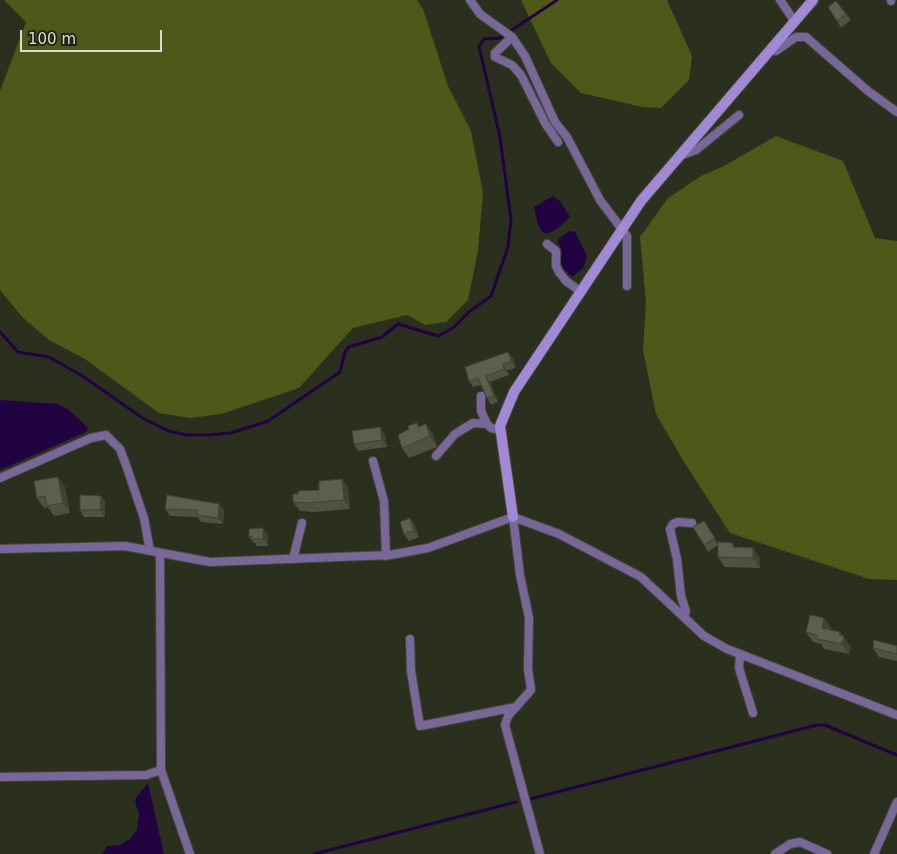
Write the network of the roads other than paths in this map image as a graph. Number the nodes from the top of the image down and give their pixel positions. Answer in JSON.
{"nodes":[{"id":1,"x":470,"y":0,"type":"edge"},
{"id":2,"x":780,"y":0,"type":"edge"},
{"id":3,"x":813,"y":0,"type":"edge"},
{"id":4,"x":795,"y":22,"type":"junction"},
{"id":5,"x":512,"y":37,"type":"junction"},
{"id":6,"x":771,"y":48,"type":"junction"},
{"id":7,"x":897,"y":112,"type":"edge"},
{"id":8,"x":739,"y":115,"type":"dead end"},
{"id":9,"x":558,"y":142,"type":"dead end"},
{"id":10,"x":677,"y":157,"type":"junction"},
{"id":11,"x":621,"y":229,"type":"junction"},
{"id":12,"x":547,"y":244,"type":"dead end"},
{"id":13,"x":627,"y":286,"type":"dead end"},
{"id":14,"x":580,"y":291,"type":"junction"},
{"id":15,"x":481,"y":396,"type":"dead end"},
{"id":16,"x":487,"y":424,"type":"junction"},
{"id":17,"x":500,"y":430,"type":"junction"},
{"id":18,"x":436,"y":456,"type":"dead end"},
{"id":19,"x":373,"y":461,"type":"dead end"},
{"id":20,"x":0,"y":478,"type":"edge"},
{"id":21,"x":513,"y":517,"type":"junction"},
{"id":22,"x":302,"y":523,"type":"dead end"},
{"id":23,"x":692,"y":523,"type":"dead end"},
{"id":24,"x":0,"y":549,"type":"edge"},
{"id":25,"x":150,"y":551,"type":"junction"},
{"id":26,"x":160,"y":554,"type":"junction"},
{"id":27,"x":386,"y":556,"type":"junction"},
{"id":28,"x":293,"y":559,"type":"junction"},
{"id":29,"x":684,"y":617,"type":"junction"},
{"id":30,"x":410,"y":639,"type":"dead end"},
{"id":31,"x":740,"y":654,"type":"junction"},
{"id":32,"x":516,"y":707,"type":"junction"},
{"id":33,"x":753,"y":713,"type":"dead end"},
{"id":34,"x":897,"y":715,"type":"edge"},
{"id":35,"x":161,"y":770,"type":"junction"},
{"id":36,"x":0,"y":777,"type":"edge"},
{"id":37,"x":897,"y":802,"type":"edge"},
{"id":38,"x":190,"y":854,"type":"edge"},
{"id":39,"x":540,"y":854,"type":"edge"},
{"id":40,"x":775,"y":854,"type":"edge"},
{"id":41,"x":827,"y":854,"type":"edge"},
{"id":42,"x":874,"y":854,"type":"edge"}],
"edges":[{"from":1,"to":5,"type":"street"},
{"from":2,"to":4,"type":"street"},
{"from":3,"to":4,"type":"street"},
{"from":4,"to":6,"type":"street"},
{"from":5,"to":9,"type":"street"},
{"from":5,"to":11,"type":"street"},
{"from":6,"to":7,"type":"street"},
{"from":6,"to":10,"type":"street"},
{"from":8,"to":10,"type":"street"},
{"from":10,"to":11,"type":"street"},
{"from":11,"to":13,"type":"street"},
{"from":11,"to":14,"type":"street"},
{"from":12,"to":14,"type":"street"},
{"from":14,"to":17,"type":"street"},
{"from":15,"to":16,"type":"street"},
{"from":16,"to":17,"type":"street"},
{"from":16,"to":18,"type":"street"},
{"from":17,"to":21,"type":"street"},
{"from":19,"to":27,"type":"street"},
{"from":20,"to":25,"type":"street"},
{"from":21,"to":27,"type":"street"},
{"from":21,"to":29,"type":"street"},
{"from":21,"to":32,"type":"street"},
{"from":22,"to":28,"type":"street"},
{"from":23,"to":29,"type":"street"},
{"from":24,"to":25,"type":"street"},
{"from":25,"to":26,"type":"street"},
{"from":26,"to":28,"type":"street"},
{"from":26,"to":35,"type":"street"},
{"from":27,"to":28,"type":"street"},
{"from":29,"to":31,"type":"street"},
{"from":30,"to":32,"type":"street"},
{"from":31,"to":33,"type":"street"},
{"from":31,"to":34,"type":"street"},
{"from":32,"to":39,"type":"street"},
{"from":35,"to":36,"type":"street"},
{"from":35,"to":38,"type":"street"},
{"from":37,"to":42,"type":"street"},
{"from":40,"to":41,"type":"street"}]}
